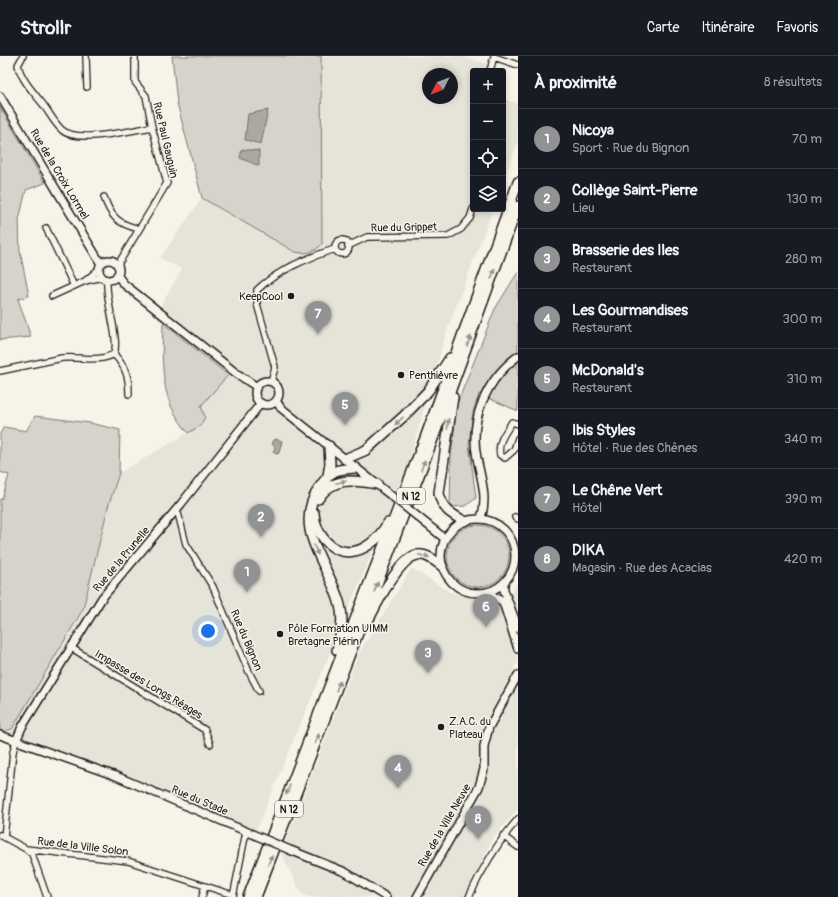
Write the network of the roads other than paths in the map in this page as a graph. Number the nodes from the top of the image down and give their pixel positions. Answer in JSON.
{"nodes":[{"id":1,"x":22,"y":56,"type":"edge"},
{"id":2,"x":86,"y":56,"type":"edge"},
{"id":3,"x":135,"y":56,"type":"edge"},
{"id":4,"x":494,"y":57,"type":"edge"},
{"id":5,"x":518,"y":65,"type":"edge"},
{"id":6,"x":491,"y":68,"type":"edge"},
{"id":7,"x":87,"y":87,"type":"dead end"},
{"id":8,"x":0,"y":96,"type":"edge"},
{"id":9,"x":152,"y":127,"type":"junction"},
{"id":10,"x":518,"y":182,"type":"edge"},
{"id":11,"x":104,"y":197,"type":"dead end"},
{"id":12,"x":518,"y":206,"type":"edge"},
{"id":13,"x":472,"y":212,"type":"edge"},
{"id":14,"x":46,"y":228,"type":"dead end"},
{"id":15,"x":139,"y":229,"type":"junction"},
{"id":16,"x":348,"y":246,"type":"junction"},
{"id":17,"x":335,"y":249,"type":"junction"},
{"id":18,"x":100,"y":266,"type":"junction"},
{"id":19,"x":118,"y":266,"type":"junction"},
{"id":20,"x":117,"y":275,"type":"junction"},
{"id":21,"x":104,"y":279,"type":"junction"},
{"id":22,"x":85,"y":281,"type":"junction"},
{"id":23,"x":74,"y":286,"type":"junction"},
{"id":24,"x":52,"y":296,"type":"dead end"},
{"id":25,"x":476,"y":308,"type":"junction"},
{"id":26,"x":458,"y":347,"type":"junction"},
{"id":27,"x":114,"y":354,"type":"junction"},
{"id":28,"x":464,"y":356,"type":"junction"},
{"id":29,"x":518,"y":356,"type":"edge"},
{"id":30,"x":0,"y":371,"type":"edge"},
{"id":31,"x":272,"y":379,"type":"junction"},
{"id":32,"x":257,"y":387,"type":"junction"},
{"id":33,"x":129,"y":394,"type":"dead end"},
{"id":34,"x":276,"y":401,"type":"junction"},
{"id":35,"x":261,"y":403,"type":"junction"},
{"id":36,"x":518,"y":424,"type":"edge"},
{"id":37,"x":518,"y":438,"type":"edge"},
{"id":38,"x":329,"y":446,"type":"junction"},
{"id":39,"x":345,"y":459,"type":"junction"},
{"id":40,"x":356,"y":468,"type":"junction"},
{"id":41,"x":328,"y":475,"type":"junction"},
{"id":42,"x":381,"y":487,"type":"junction"},
{"id":43,"x":176,"y":510,"type":"junction"},
{"id":44,"x":396,"y":515,"type":"junction"},
{"id":45,"x":480,"y":518,"type":"junction"},
{"id":46,"x":464,"y":521,"type":"junction"},
{"id":47,"x":444,"y":538,"type":"junction"},
{"id":48,"x":442,"y":566,"type":"junction"},
{"id":49,"x":504,"y":583,"type":"junction"},
{"id":50,"x":487,"y":592,"type":"junction"},
{"id":51,"x":515,"y":628,"type":"edge"},
{"id":52,"x":357,"y":636,"type":"junction"},
{"id":53,"x":518,"y":640,"type":"edge"},
{"id":54,"x":70,"y":647,"type":"junction"},
{"id":55,"x":518,"y":649,"type":"edge"},
{"id":56,"x":518,"y":675,"type":"edge"},
{"id":57,"x":518,"y":686,"type":"edge"},
{"id":58,"x":328,"y":688,"type":"junction"},
{"id":59,"x":259,"y":691,"type":"dead end"},
{"id":60,"x":508,"y":696,"type":"junction"},
{"id":61,"x":0,"y":735,"type":"edge"},
{"id":62,"x":16,"y":741,"type":"junction"},
{"id":63,"x":210,"y":744,"type":"dead end"},
{"id":64,"x":518,"y":819,"type":"edge"},
{"id":65,"x":248,"y":833,"type":"junction"},
{"id":66,"x":2,"y":836,"type":"edge"},
{"id":67,"x":503,"y":836,"type":"junction"},
{"id":68,"x":518,"y":847,"type":"edge"},
{"id":69,"x":26,"y":849,"type":"junction"},
{"id":70,"x":205,"y":886,"type":"junction"},
{"id":71,"x":233,"y":896,"type":"edge"},
{"id":72,"x":47,"y":897,"type":"edge"},
{"id":73,"x":202,"y":897,"type":"edge"},
{"id":74,"x":248,"y":897,"type":"edge"},
{"id":75,"x":256,"y":897,"type":"edge"},
{"id":76,"x":386,"y":897,"type":"edge"},
{"id":77,"x":417,"y":897,"type":"edge"},
{"id":78,"x":469,"y":897,"type":"edge"}],
"edges":[{"from":1,"to":9,"type":"street"},
{"from":2,"to":7,"type":"street"},
{"from":3,"to":9,"type":"street","name":"Rue Paul Gauguin"},
{"from":4,"to":5,"type":"street"},
{"from":4,"to":6,"type":"street"},
{"from":8,"to":18,"type":"street","name":"Rue de la Croix Lormel"},
{"from":9,"to":15,"type":"street","name":"Rue Paul Gauguin"},
{"from":10,"to":25,"type":"highway","number":"N 12"},
{"from":11,"to":15,"type":"street"},
{"from":25,"to":12,"type":"highway","number":"N 12","one_way":true},
{"from":13,"to":16,"type":"street","name":"Rue du Grippet"},
{"from":14,"to":23,"type":"street"},
{"from":15,"to":19,"type":"street","name":"Rue Paul Gauguin"},
{"from":16,"to":17,"type":"street"},
{"from":16,"to":17,"type":"street"},
{"from":17,"to":31,"type":"street"},
{"from":18,"to":19,"type":"street"},
{"from":18,"to":21,"type":"street"},
{"from":18,"to":22,"type":"street"},
{"from":19,"to":20,"type":"street"},
{"from":20,"to":21,"type":"street"},
{"from":20,"to":32,"type":"street"},
{"from":21,"to":22,"type":"street"},
{"from":21,"to":27,"type":"street"},
{"from":22,"to":23,"type":"street"},
{"from":23,"to":24,"type":"street"},
{"from":25,"to":26,"type":"highway","number":"N 12"},
{"from":28,"to":25,"type":"highway","number":"N 12","one_way":true},
{"from":26,"to":39,"type":"highway","one_way":true},
{"from":26,"to":44,"type":"highway","number":"N 12"},
{"from":27,"to":30,"type":"street"},
{"from":27,"to":33,"type":"street"},
{"from":46,"to":28,"type":"highway","one_way":true},
{"from":52,"to":28,"type":"highway","number":"N 12","one_way":true},
{"from":29,"to":45,"type":"street"},
{"from":31,"to":32,"type":"street"},
{"from":31,"to":34,"type":"street"},
{"from":32,"to":35,"type":"street"},
{"from":34,"to":35,"type":"street"},
{"from":34,"to":38,"type":"street"},
{"from":35,"to":43,"type":"street","name":"Rue de la Prunelle"},
{"from":36,"to":37,"type":"street"},
{"from":38,"to":39,"type":"street"},
{"from":38,"to":41,"type":"highway"},
{"from":39,"to":40,"type":"street"},
{"from":40,"to":41,"type":"highway"},
{"from":40,"to":42,"type":"street"},
{"from":41,"to":58,"type":"highway","one_way":true},
{"from":44,"to":42,"type":"highway","one_way":true},
{"from":42,"to":47,"type":"street","bridge":true},
{"from":43,"to":54,"type":"street","name":"Rue de la Prunelle"},
{"from":43,"to":59,"type":"street","name":"Rue du Bignon"},
{"from":44,"to":58,"type":"highway","number":"N 12"},
{"from":45,"to":46,"type":"street"},
{"from":45,"to":49,"type":"street"},
{"from":46,"to":47,"type":"street"},
{"from":47,"to":48,"type":"street"},
{"from":48,"to":50,"type":"street"},
{"from":52,"to":48,"type":"highway","one_way":true},
{"from":49,"to":50,"type":"street"},
{"from":49,"to":51,"type":"street"},
{"from":50,"to":51,"type":"street"},
{"from":51,"to":53,"type":"street"},
{"from":51,"to":55,"type":"street"},
{"from":75,"to":52,"type":"highway","number":"N 12","one_way":true},
{"from":54,"to":62,"type":"street","name":"Rue de la Prunelle"},
{"from":54,"to":63,"type":"street","name":"Impasse des Longs Réages"},
{"from":56,"to":60,"type":"street","name":"Rue de la Ville Neuve"},
{"from":57,"to":60,"type":"street","name":"Rue de la Ville Neuve"},
{"from":58,"to":74,"type":"highway","number":"N 12","one_way":true},
{"from":60,"to":77,"type":"street","name":"Rue de la Ville Neuve"},
{"from":61,"to":62,"type":"street","name":"Rue du Stade"},
{"from":62,"to":65,"type":"street","name":"Rue du Stade"},
{"from":62,"to":66,"type":"street"},
{"from":64,"to":67,"type":"street"},
{"from":65,"to":71,"type":"street"},
{"from":65,"to":76,"type":"street","name":"Rue du Stade","bridge":true},
{"from":66,"to":69,"type":"street","name":"Rue de la Ville Solon"},
{"from":67,"to":68,"type":"street"},
{"from":67,"to":78,"type":"street"},
{"from":69,"to":70,"type":"street","name":"Rue de la Ville Solon"},
{"from":69,"to":72,"type":"street"},
{"from":70,"to":71,"type":"street","name":"Rue de la Ville Solon"},
{"from":70,"to":73,"type":"street"}]}
